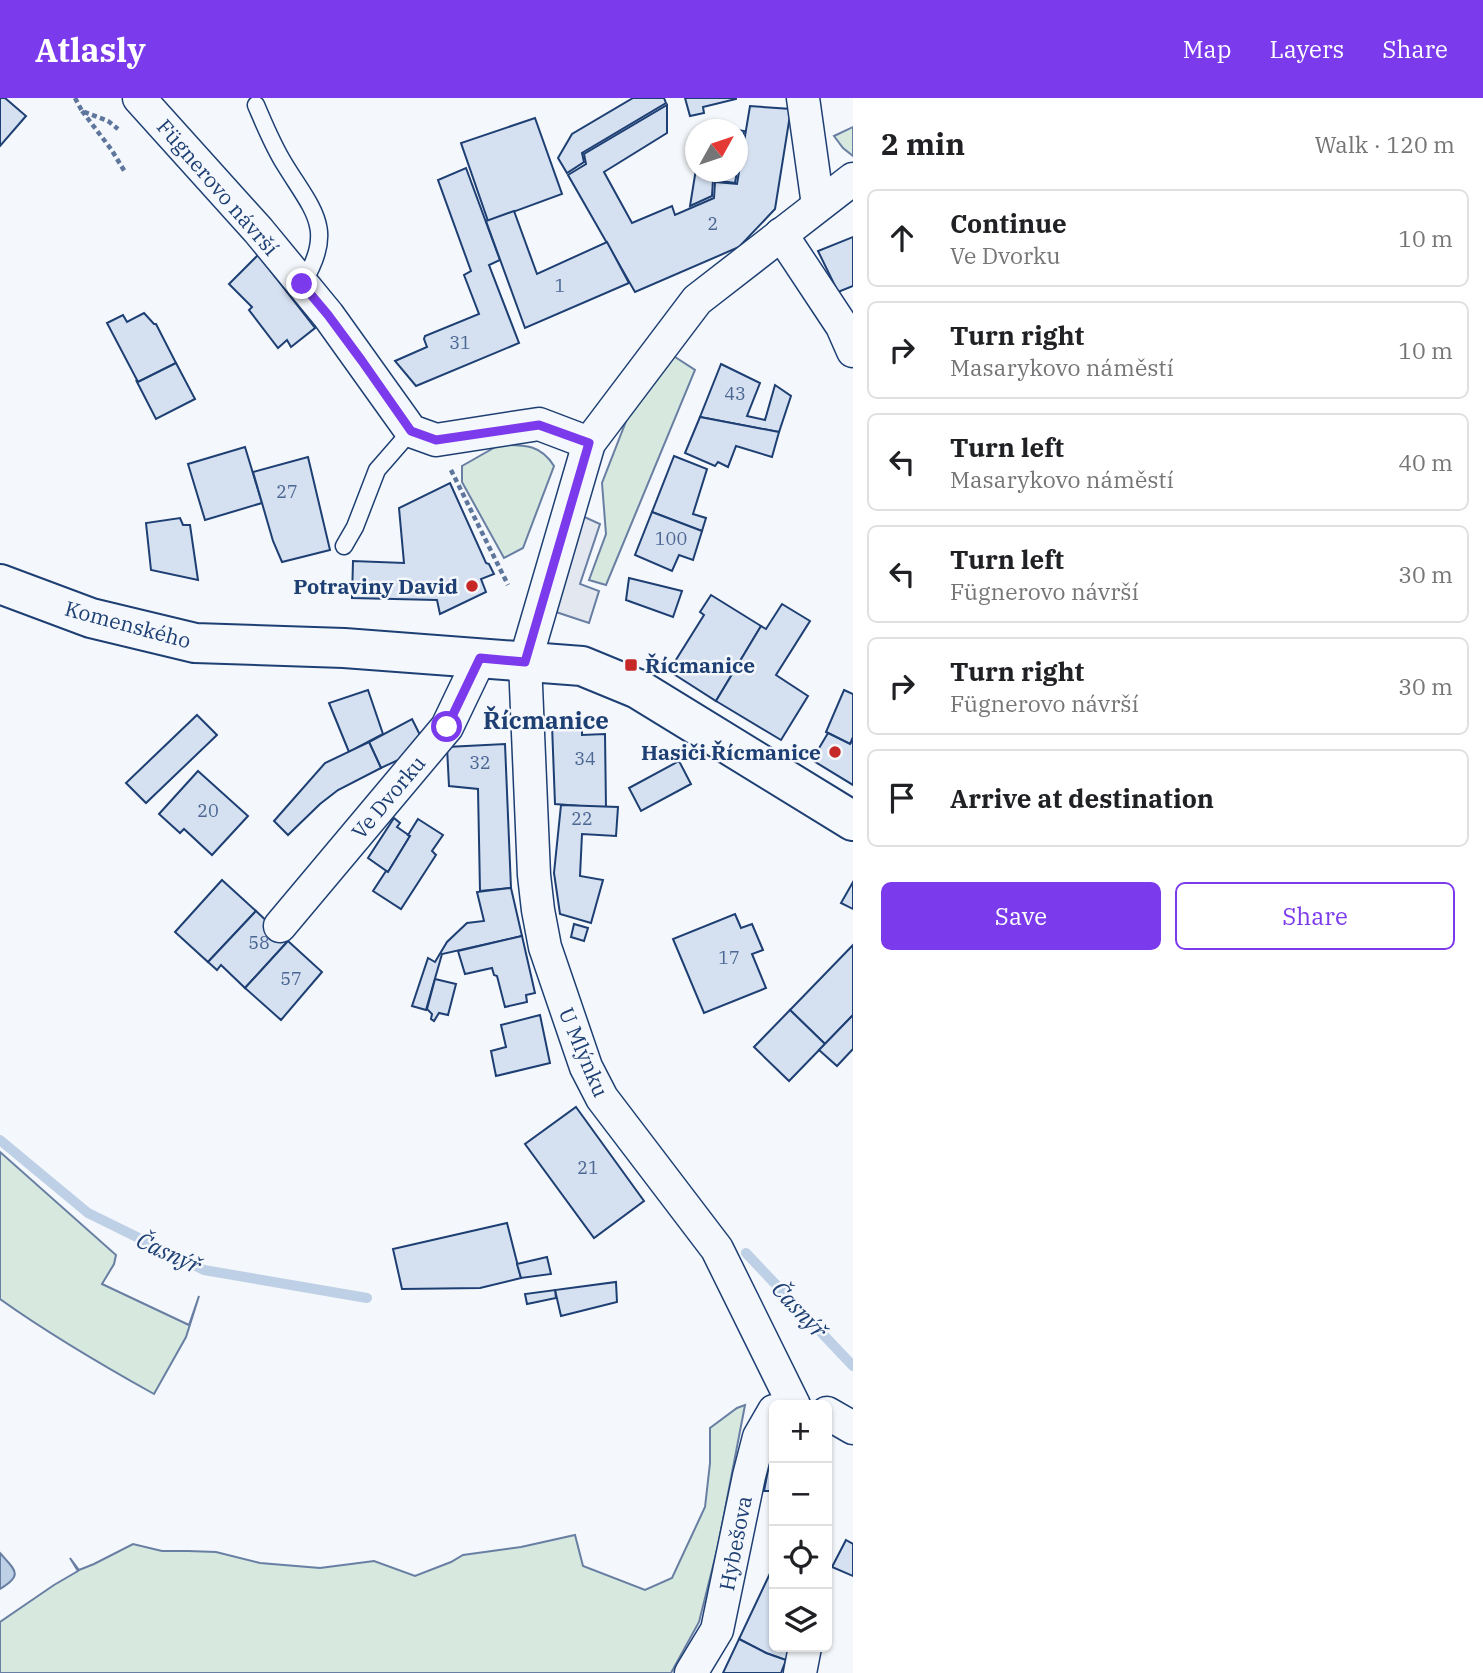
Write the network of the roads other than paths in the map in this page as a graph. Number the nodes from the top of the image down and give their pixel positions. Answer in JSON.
{"nodes":[{"id":1,"x":139,"y":98,"type":"edge"},
{"id":2,"x":803,"y":98,"type":"edge"},
{"id":3,"x":256,"y":105,"type":"dead end"},
{"id":4,"x":853,"y":179,"type":"edge"},
{"id":5,"x":818,"y":205,"type":"junction"},
{"id":6,"x":781,"y":234,"type":"junction"},
{"id":7,"x":302,"y":284,"type":"junction"},
{"id":8,"x":853,"y":351,"type":"edge"},
{"id":9,"x":424,"y":436,"type":"junction"},
{"id":10,"x":589,"y":443,"type":"junction"},
{"id":11,"x":344,"y":546,"type":"dead end"},
{"id":12,"x":0,"y":584,"type":"edge"},
{"id":13,"x":480,"y":658,"type":"junction"},
{"id":14,"x":525,"y":662,"type":"junction"},
{"id":15,"x":852,"y":821,"type":"edge"},
{"id":16,"x":279,"y":926,"type":"dead end"},
{"id":17,"x":788,"y":1400,"type":"edge"},
{"id":18,"x":832,"y":1416,"type":"edge"},
{"id":19,"x":769,"y":1426,"type":"edge"},
{"id":20,"x":853,"y":1428,"type":"edge"},
{"id":21,"x":804,"y":1652,"type":"edge"},
{"id":22,"x":691,"y":1673,"type":"edge"},
{"id":23,"x":800,"y":1673,"type":"edge"}],
"edges":[{"from":1,"to":7,"type":"street","name":"Fügnerovo návrší"},
{"from":2,"to":5,"type":"street"},
{"from":3,"to":7,"type":"lane"},
{"from":4,"to":5,"type":"street"},
{"from":5,"to":6,"type":"street"},
{"from":6,"to":8,"type":"street"},
{"from":6,"to":10,"type":"street"},
{"from":7,"to":9,"type":"street","name":"Fügnerovo návrší"},
{"from":9,"to":10,"type":"street"},
{"from":9,"to":11,"type":"lane"},
{"from":10,"to":14,"type":"street","name":"U Mlýnku"},
{"from":12,"to":13,"type":"main road","name":"Komenského"},
{"from":13,"to":14,"type":"main road","name":"Komenského"},
{"from":13,"to":16,"type":"street","name":"Ve Dvorku"},
{"from":14,"to":15,"type":"main road","name":"Komenského"},
{"from":14,"to":17,"type":"street","name":"U Mlýnku"},
{"from":18,"to":20,"type":"street"},
{"from":19,"to":22,"type":"street","name":"Hybešova"},
{"from":21,"to":23,"type":"street"}]}
